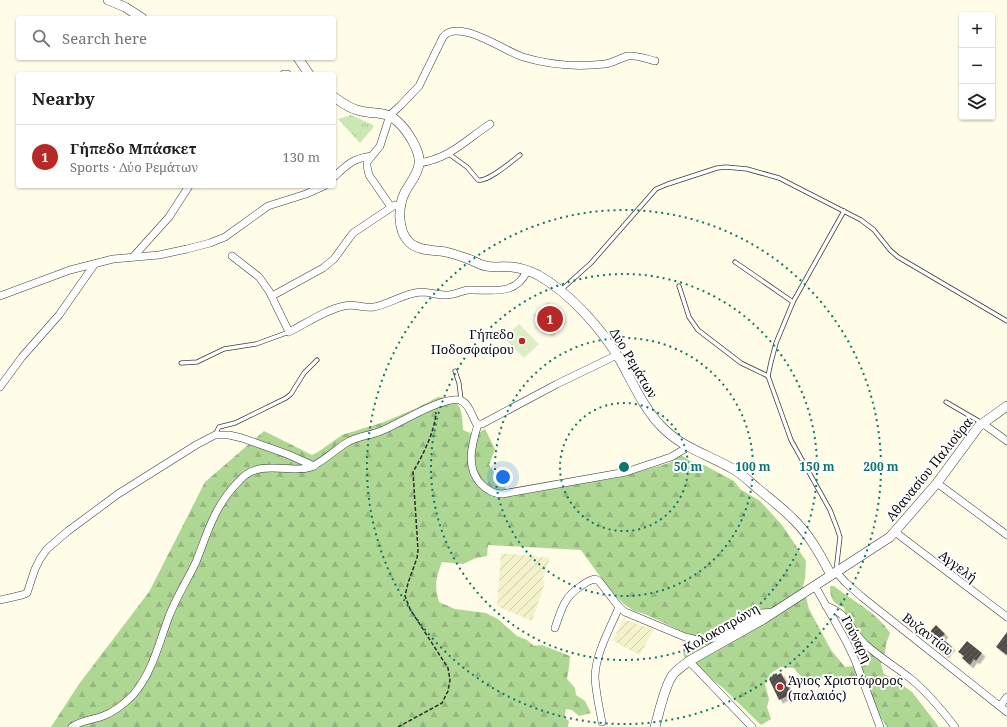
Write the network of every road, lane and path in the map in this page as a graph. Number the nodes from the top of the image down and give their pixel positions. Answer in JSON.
{"nodes":[{"id":1,"x":108,"y":0,"type":"edge"},
{"id":2,"x":139,"y":16,"type":"edge"},
{"id":3,"x":299,"y":60,"type":"edge"},
{"id":4,"x":655,"y":61,"type":"dead end"},
{"id":5,"x":307,"y":72,"type":"edge"},
{"id":6,"x":336,"y":98,"type":"edge"},
{"id":7,"x":390,"y":115,"type":"junction"},
{"id":8,"x":490,"y":124,"type":"dead end"},
{"id":9,"x":449,"y":154,"type":"junction"},
{"id":10,"x":520,"y":155,"type":"dead end"},
{"id":11,"x":371,"y":156,"type":"junction"},
{"id":12,"x":419,"y":163,"type":"junction"},
{"id":13,"x":336,"y":175,"type":"edge"},
{"id":14,"x":188,"y":188,"type":"edge"},
{"id":15,"x":320,"y":188,"type":"edge"},
{"id":16,"x":402,"y":202,"type":"junction"},
{"id":17,"x":391,"y":206,"type":"junction"},
{"id":18,"x":844,"y":212,"type":"junction"},
{"id":19,"x":232,"y":256,"type":"dead end"},
{"id":20,"x":133,"y":258,"type":"junction"},
{"id":21,"x":736,"y":262,"type":"dead end"},
{"id":22,"x":94,"y":265,"type":"junction"},
{"id":23,"x":527,"y":271,"type":"junction"},
{"id":24,"x":679,"y":286,"type":"dead end"},
{"id":25,"x":560,"y":290,"type":"junction"},
{"id":26,"x":0,"y":296,"type":"edge"},
{"id":27,"x":272,"y":296,"type":"junction"},
{"id":28,"x":793,"y":302,"type":"junction"},
{"id":29,"x":1007,"y":321,"type":"edge"},
{"id":30,"x":289,"y":332,"type":"junction"},
{"id":31,"x":617,"y":355,"type":"junction"},
{"id":32,"x":317,"y":360,"type":"dead end"},
{"id":33,"x":181,"y":363,"type":"dead end"},
{"id":34,"x":455,"y":371,"type":"dead end"},
{"id":35,"x":768,"y":376,"type":"junction"},
{"id":36,"x":0,"y":387,"type":"edge"},
{"id":37,"x":461,"y":400,"type":"junction"},
{"id":38,"x":946,"y":402,"type":"dead end"},
{"id":39,"x":440,"y":404,"type":"junction"},
{"id":40,"x":1007,"y":406,"type":"edge"},
{"id":41,"x":982,"y":423,"type":"junction"},
{"id":42,"x":478,"y":424,"type":"junction"},
{"id":43,"x":215,"y":435,"type":"junction"},
{"id":44,"x":1007,"y":441,"type":"edge"},
{"id":45,"x":688,"y":447,"type":"junction"},
{"id":46,"x":314,"y":466,"type":"junction"},
{"id":47,"x":937,"y":483,"type":"junction"},
{"id":48,"x":895,"y":532,"type":"junction"},
{"id":49,"x":1007,"y":535,"type":"edge"},
{"id":50,"x":833,"y":573,"type":"junction"},
{"id":51,"x":815,"y":586,"type":"junction"},
{"id":52,"x":0,"y":600,"type":"edge"},
{"id":53,"x":826,"y":606,"type":"junction"},
{"id":54,"x":619,"y":607,"type":"junction"},
{"id":55,"x":774,"y":612,"type":"junction"},
{"id":56,"x":1007,"y":618,"type":"edge"},
{"id":57,"x":555,"y":628,"type":"dead end"},
{"id":58,"x":689,"y":662,"type":"junction"},
{"id":59,"x":1007,"y":697,"type":"edge"},
{"id":60,"x":1000,"y":706,"type":"junction"},
{"id":61,"x":1007,"y":712,"type":"edge"},
{"id":62,"x":602,"y":722,"type":"dead end"},
{"id":63,"x":879,"y":724,"type":"edge"},
{"id":64,"x":72,"y":727,"type":"edge"},
{"id":65,"x":398,"y":727,"type":"edge"},
{"id":66,"x":655,"y":727,"type":"edge"},
{"id":67,"x":752,"y":727,"type":"edge"},
{"id":68,"x":885,"y":727,"type":"edge"},
{"id":69,"x":955,"y":727,"type":"edge"}],
"edges":[{"from":1,"to":2,"type":"street"},
{"from":3,"to":5,"type":"street"},
{"from":4,"to":7,"type":"street"},
{"from":6,"to":7,"type":"street"},
{"from":7,"to":11,"type":"street"},
{"from":7,"to":12,"type":"street"},
{"from":8,"to":9,"type":"street"},
{"from":9,"to":10,"type":"lane"},
{"from":9,"to":12,"type":"street"},
{"from":11,"to":13,"type":"street"},
{"from":11,"to":17,"type":"street"},
{"from":12,"to":16,"type":"street","name":"Δύο Ρεμάτων"},
{"from":14,"to":20,"type":"street"},
{"from":15,"to":20,"type":"street"},
{"from":16,"to":17,"type":"street"},
{"from":16,"to":23,"type":"street","name":"Δύο Ρεμάτων"},
{"from":17,"to":27,"type":"street"},
{"from":18,"to":25,"type":"lane"},
{"from":18,"to":28,"type":"lane"},
{"from":18,"to":29,"type":"lane"},
{"from":19,"to":27,"type":"street"},
{"from":20,"to":22,"type":"street"},
{"from":21,"to":28,"type":"lane"},
{"from":22,"to":26,"type":"street"},
{"from":22,"to":36,"type":"street"},
{"from":23,"to":25,"type":"street","name":"Δύο Ρεμάτων"},
{"from":23,"to":30,"type":"street"},
{"from":24,"to":35,"type":"lane"},
{"from":25,"to":31,"type":"street","name":"Δύο Ρεμάτων"},
{"from":27,"to":30,"type":"street"},
{"from":28,"to":35,"type":"lane"},
{"from":30,"to":33,"type":"lane"},
{"from":31,"to":42,"type":"street"},
{"from":31,"to":45,"type":"street","name":"Δύο Ρεμάτων"},
{"from":32,"to":43,"type":"lane"},
{"from":34,"to":37,"type":"lane"},
{"from":35,"to":50,"type":"lane"},
{"from":37,"to":39,"type":"street"},
{"from":37,"to":42,"type":"street"},
{"from":38,"to":41,"type":"lane"},
{"from":39,"to":46,"type":"street"},
{"from":39,"to":65,"type":"path"},
{"from":40,"to":41,"type":"street","name":"Αθανασίου Παλιούρα"},
{"from":41,"to":44,"type":"street"},
{"from":41,"to":47,"type":"street","name":"Αθανασίου Παλιούρα"},
{"from":42,"to":45,"type":"street"},
{"from":43,"to":46,"type":"street"},
{"from":43,"to":52,"type":"street"},
{"from":45,"to":50,"type":"street","name":"Δύο Ρεμάτων"},
{"from":46,"to":64,"type":"street"},
{"from":47,"to":48,"type":"street","name":"Αθανασίου Παλιούρα"},
{"from":47,"to":49,"type":"street"},
{"from":48,"to":50,"type":"street","name":"Αθανασίου Παλιούρα"},
{"from":48,"to":56,"type":"street","name":"Αγγελή"},
{"from":50,"to":51,"type":"street","name":"Κολοκοτρώνη"},
{"from":50,"to":60,"type":"street","name":"Βυζαντίου"},
{"from":51,"to":53,"type":"street","name":"Γούναρη"},
{"from":51,"to":55,"type":"street","name":"Κολοκοτρώνη"},
{"from":53,"to":63,"type":"street","name":"Γούναρη"},
{"from":53,"to":69,"type":"street"},
{"from":54,"to":55,"type":"street"},
{"from":54,"to":57,"type":"street"},
{"from":54,"to":62,"type":"street"},
{"from":55,"to":58,"type":"street","name":"Κολοκοτρώνη"},
{"from":58,"to":66,"type":"street","name":"Κολοκοτρώνη"},
{"from":58,"to":67,"type":"street"},
{"from":59,"to":60,"type":"street"},
{"from":60,"to":61,"type":"street","name":"Βυζαντίου"},
{"from":63,"to":68,"type":"lane"}]}
